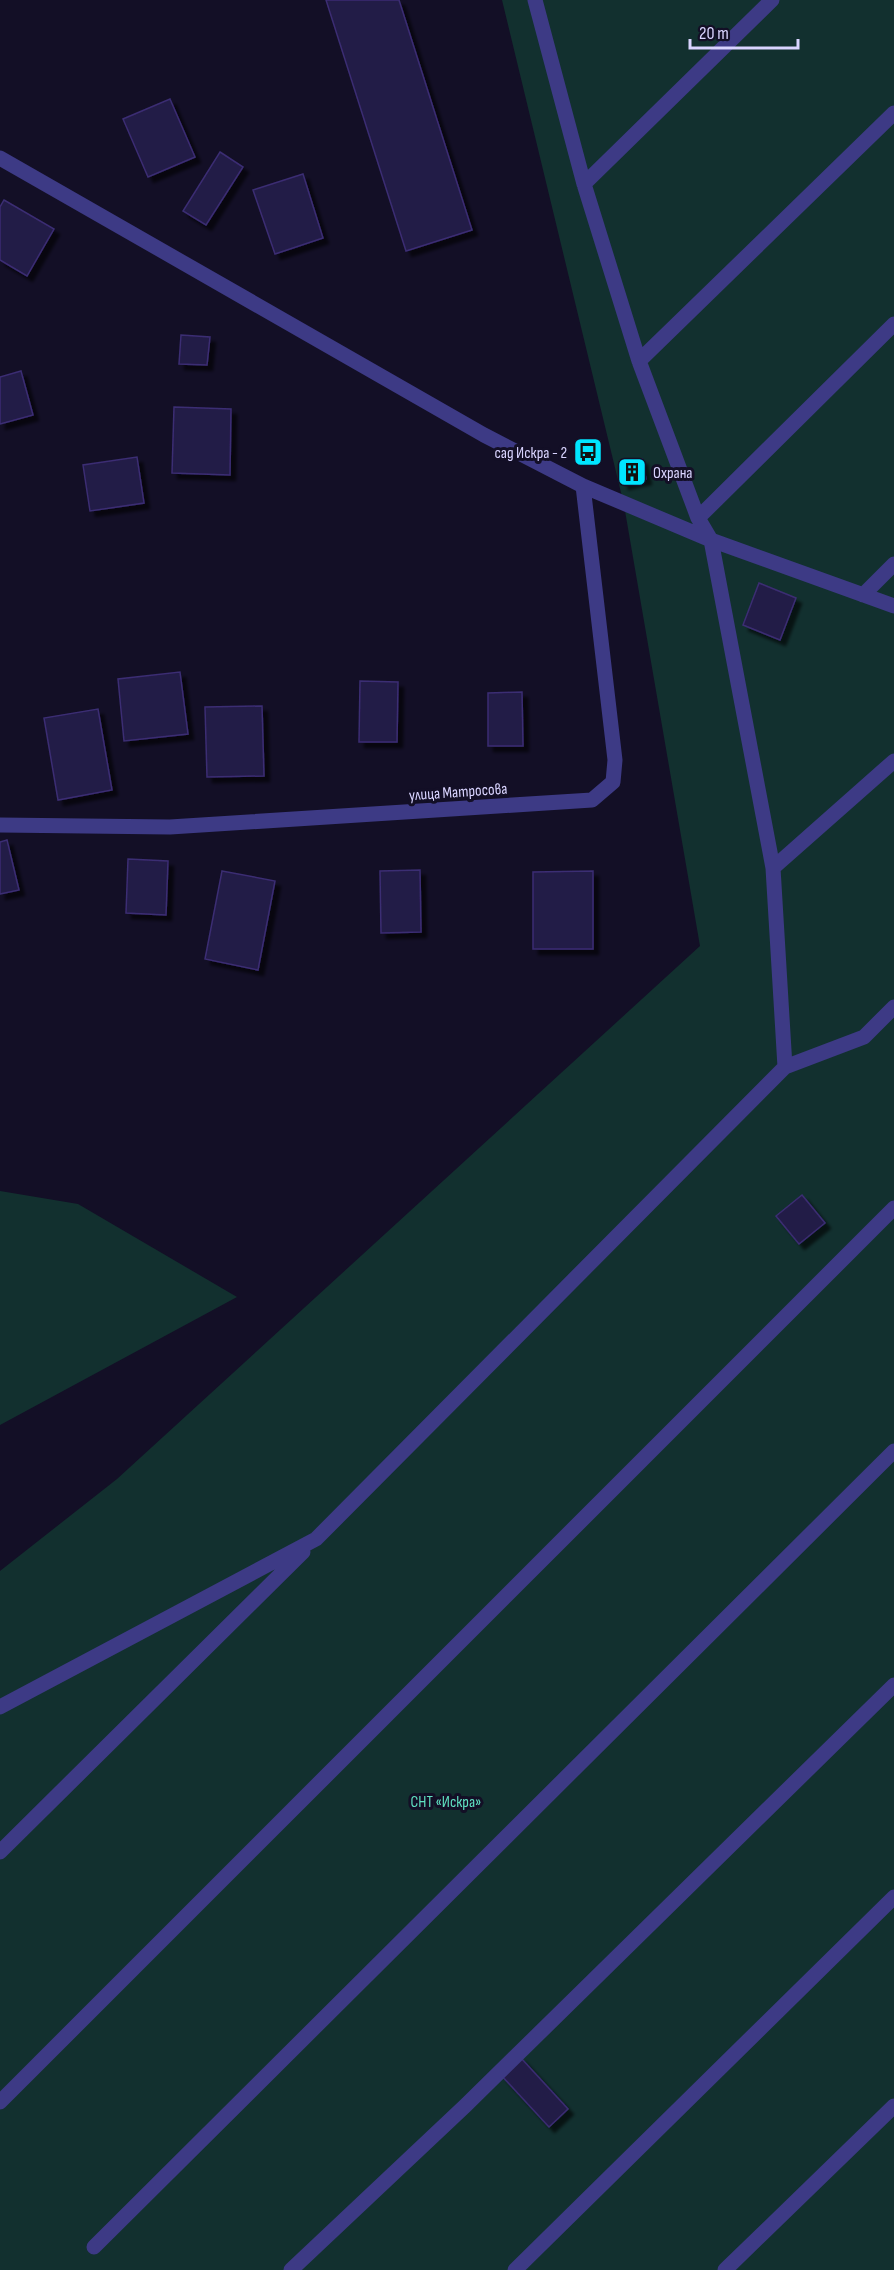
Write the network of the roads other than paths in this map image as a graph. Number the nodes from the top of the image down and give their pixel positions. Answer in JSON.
{"nodes":[{"id":1,"x":535,"y":0,"type":"edge"},
{"id":2,"x":772,"y":0,"type":"edge"},
{"id":3,"x":894,"y":113,"type":"edge"},
{"id":4,"x":0,"y":158,"type":"edge"},
{"id":5,"x":584,"y":184,"type":"junction"},
{"id":6,"x":894,"y":324,"type":"edge"},
{"id":7,"x":639,"y":361,"type":"junction"},
{"id":8,"x":583,"y":486,"type":"junction"},
{"id":9,"x":698,"y":518,"type":"junction"},
{"id":10,"x":711,"y":540,"type":"junction"},
{"id":11,"x":894,"y":564,"type":"edge"},
{"id":12,"x":863,"y":595,"type":"junction"},
{"id":13,"x":894,"y":606,"type":"edge"},
{"id":14,"x":894,"y":761,"type":"edge"},
{"id":15,"x":0,"y":825,"type":"edge"},
{"id":16,"x":773,"y":868,"type":"junction"},
{"id":17,"x":894,"y":1007,"type":"edge"},
{"id":18,"x":785,"y":1067,"type":"junction"},
{"id":19,"x":894,"y":1208,"type":"edge"},
{"id":20,"x":894,"y":1451,"type":"edge"},
{"id":21,"x":316,"y":1539,"type":"junction"},
{"id":22,"x":894,"y":1685,"type":"edge"},
{"id":23,"x":0,"y":1707,"type":"edge"},
{"id":24,"x":0,"y":1852,"type":"edge"},
{"id":25,"x":894,"y":1897,"type":"edge"},
{"id":26,"x":0,"y":2102,"type":"edge"},
{"id":27,"x":894,"y":2106,"type":"edge"},
{"id":28,"x":94,"y":2247,"type":"dead end"},
{"id":29,"x":291,"y":2270,"type":"edge"},
{"id":30,"x":515,"y":2270,"type":"edge"},
{"id":31,"x":725,"y":2270,"type":"edge"}],
"edges":[{"from":1,"to":5,"type":"street"},
{"from":2,"to":5,"type":"street"},
{"from":3,"to":7,"type":"street"},
{"from":4,"to":8,"type":"street"},
{"from":5,"to":7,"type":"street"},
{"from":6,"to":9,"type":"street"},
{"from":7,"to":9,"type":"street"},
{"from":8,"to":10,"type":"street"},
{"from":8,"to":15,"type":"street","name":"улица Матросова"},
{"from":9,"to":10,"type":"street"},
{"from":10,"to":12,"type":"street"},
{"from":10,"to":16,"type":"street"},
{"from":11,"to":12,"type":"street"},
{"from":12,"to":13,"type":"street"},
{"from":14,"to":16,"type":"street"},
{"from":16,"to":18,"type":"street"},
{"from":17,"to":18,"type":"street"},
{"from":18,"to":21,"type":"street"},
{"from":19,"to":26,"type":"street"},
{"from":20,"to":28,"type":"street"},
{"from":21,"to":23,"type":"street"},
{"from":21,"to":24,"type":"street"},
{"from":22,"to":29,"type":"street"},
{"from":25,"to":30,"type":"street"},
{"from":27,"to":31,"type":"street"}]}
